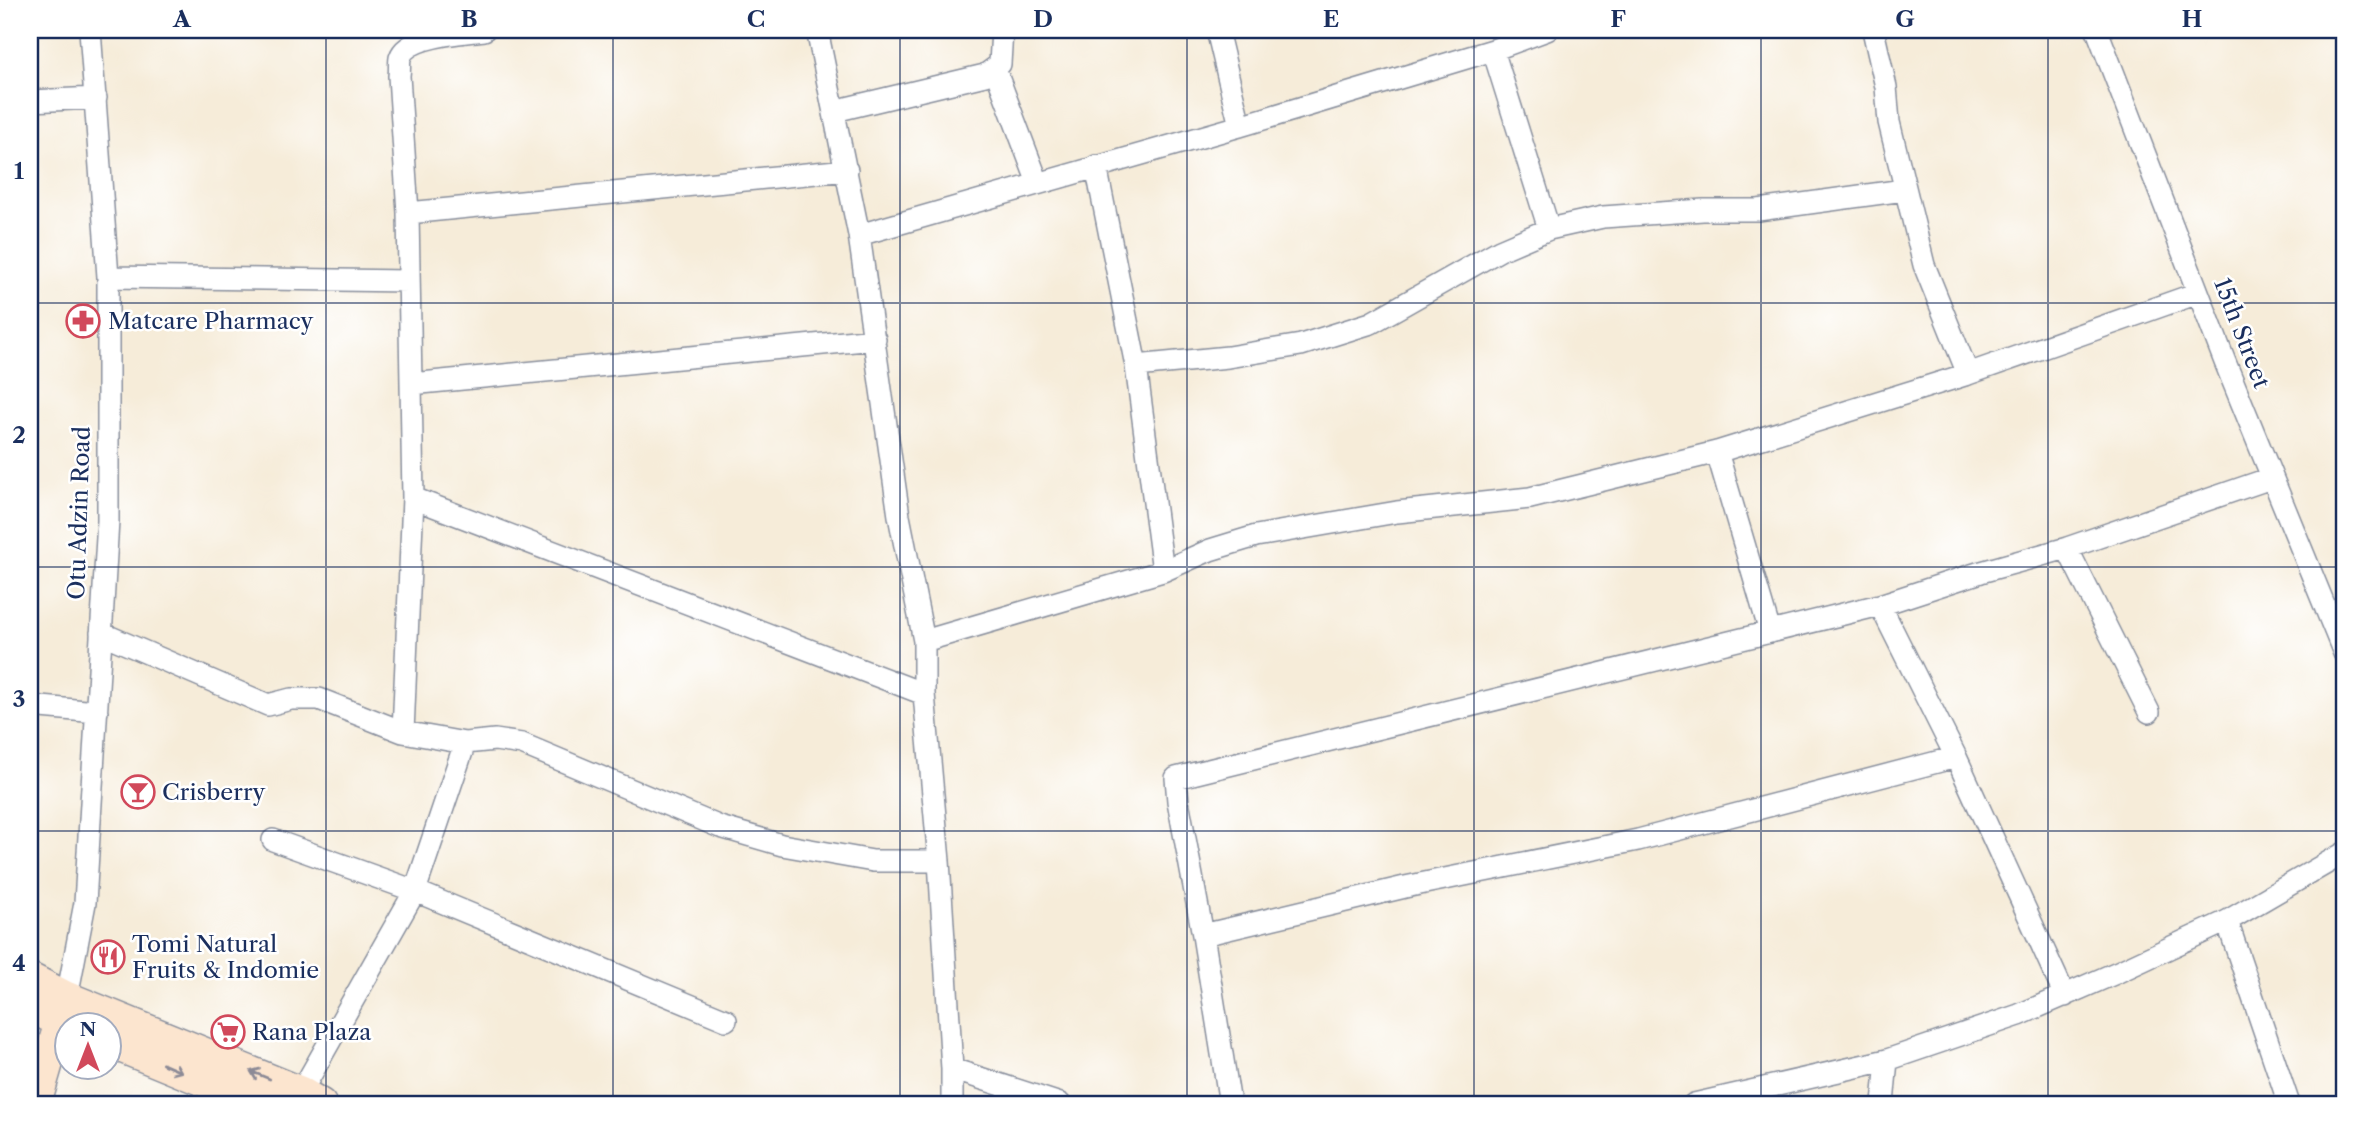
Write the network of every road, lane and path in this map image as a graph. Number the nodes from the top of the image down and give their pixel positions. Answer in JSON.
{"nodes":[{"id":1,"x":90,"y":30,"type":"edge"},
{"id":2,"x":484,"y":30,"type":"edge"},
{"id":3,"x":817,"y":30,"type":"edge"},
{"id":4,"x":1002,"y":30,"type":"edge"},
{"id":5,"x":1217,"y":30,"type":"edge"},
{"id":6,"x":1547,"y":30,"type":"edge"},
{"id":7,"x":1873,"y":30,"type":"edge"},
{"id":8,"x":2097,"y":30,"type":"edge"},
{"id":9,"x":1493,"y":50,"type":"junction"},
{"id":10,"x":995,"y":69,"type":"junction"},
{"id":11,"x":96,"y":98,"type":"junction"},
{"id":12,"x":30,"y":101,"type":"edge"},
{"id":13,"x":834,"y":111,"type":"junction"},
{"id":14,"x":1240,"y":126,"type":"junction"},
{"id":15,"x":1096,"y":166,"type":"junction"},
{"id":16,"x":847,"y":170,"type":"junction"},
{"id":17,"x":1038,"y":183,"type":"junction"},
{"id":18,"x":1904,"y":190,"type":"junction"},
{"id":19,"x":408,"y":212,"type":"junction"},
{"id":20,"x":1549,"y":229,"type":"junction"},
{"id":21,"x":859,"y":235,"type":"junction"},
{"id":22,"x":108,"y":277,"type":"junction"},
{"id":23,"x":409,"y":281,"type":"junction"},
{"id":24,"x":2198,"y":293,"type":"junction"},
{"id":25,"x":875,"y":339,"type":"junction"},
{"id":26,"x":1136,"y":366,"type":"junction"},
{"id":27,"x":1968,"y":374,"type":"junction"},
{"id":28,"x":411,"y":384,"type":"junction"},
{"id":29,"x":1717,"y":452,"type":"junction"},
{"id":30,"x":2272,"y":478,"type":"junction"},
{"id":31,"x":413,"y":498,"type":"junction"},
{"id":32,"x":2067,"y":548,"type":"junction"},
{"id":33,"x":1163,"y":571,"type":"junction"},
{"id":34,"x":1880,"y":605,"type":"junction"},
{"id":35,"x":1770,"y":632,"type":"junction"},
{"id":36,"x":101,"y":633,"type":"junction"},
{"id":37,"x":924,"y":642,"type":"junction"},
{"id":38,"x":2344,"y":653,"type":"edge"},
{"id":39,"x":924,"y":694,"type":"junction"},
{"id":40,"x":30,"y":706,"type":"edge"},
{"id":41,"x":97,"y":712,"type":"junction"},
{"id":42,"x":2149,"y":712,"type":"dead end"},
{"id":43,"x":403,"y":732,"type":"junction"},
{"id":44,"x":465,"y":743,"type":"junction"},
{"id":45,"x":1956,"y":757,"type":"junction"},
{"id":46,"x":273,"y":840,"type":"dead end"},
{"id":47,"x":2344,"y":853,"type":"edge"},
{"id":48,"x":939,"y":861,"type":"junction"},
{"id":49,"x":415,"y":891,"type":"junction"},
{"id":50,"x":2227,"y":921,"type":"junction"},
{"id":51,"x":1203,"y":935,"type":"junction"},
{"id":52,"x":30,"y":978,"type":"edge"},
{"id":53,"x":2065,"y":996,"type":"junction"},
{"id":54,"x":30,"y":1007,"type":"edge"},
{"id":55,"x":52,"y":1012,"type":"edge"},
{"id":56,"x":62,"y":1012,"type":"edge"},
{"id":57,"x":66,"y":1012,"type":"edge"},
{"id":58,"x":726,"y":1020,"type":"dead end"},
{"id":59,"x":122,"y":1034,"type":"edge"},
{"id":60,"x":122,"y":1048,"type":"edge"},
{"id":61,"x":52,"y":1055,"type":"edge"},
{"id":62,"x":1887,"y":1060,"type":"junction"},
{"id":63,"x":953,"y":1069,"type":"junction"},
{"id":64,"x":311,"y":1098,"type":"edge"},
{"id":65,"x":36,"y":1104,"type":"edge"},
{"id":66,"x":260,"y":1104,"type":"edge"},
{"id":67,"x":952,"y":1104,"type":"edge"},
{"id":68,"x":1060,"y":1104,"type":"edge"},
{"id":69,"x":1230,"y":1104,"type":"edge"},
{"id":70,"x":1694,"y":1104,"type":"edge"},
{"id":71,"x":1883,"y":1104,"type":"edge"},
{"id":72,"x":2289,"y":1104,"type":"edge"}],
"edges":[{"from":1,"to":11,"type":"street","name":"Otu Adzin Road"},
{"from":2,"to":19,"type":"street"},
{"from":3,"to":13,"type":"street"},
{"from":4,"to":10,"type":"street"},
{"from":5,"to":14,"type":"street"},
{"from":6,"to":9,"type":"street"},
{"from":7,"to":18,"type":"street"},
{"from":8,"to":24,"type":"street","name":"15th Street"},
{"from":9,"to":14,"type":"street"},
{"from":9,"to":20,"type":"street"},
{"from":10,"to":13,"type":"street"},
{"from":10,"to":17,"type":"street"},
{"from":11,"to":12,"type":"street"},
{"from":11,"to":22,"type":"street","name":"Otu Adzin Road"},
{"from":13,"to":16,"type":"street"},
{"from":14,"to":15,"type":"street"},
{"from":15,"to":17,"type":"street"},
{"from":15,"to":26,"type":"street"},
{"from":16,"to":19,"type":"street"},
{"from":16,"to":21,"type":"street"},
{"from":17,"to":21,"type":"street"},
{"from":18,"to":20,"type":"street"},
{"from":18,"to":27,"type":"street"},
{"from":19,"to":23,"type":"street"},
{"from":20,"to":26,"type":"street"},
{"from":21,"to":25,"type":"street"},
{"from":22,"to":23,"type":"street"},
{"from":22,"to":36,"type":"street","name":"Otu Adzin Road"},
{"from":23,"to":28,"type":"street"},
{"from":24,"to":27,"type":"street"},
{"from":24,"to":30,"type":"street","name":"15th Street"},
{"from":25,"to":28,"type":"street"},
{"from":25,"to":37,"type":"street"},
{"from":26,"to":33,"type":"street"},
{"from":27,"to":29,"type":"street"},
{"from":28,"to":31,"type":"street"},
{"from":29,"to":33,"type":"street"},
{"from":29,"to":35,"type":"street"},
{"from":30,"to":32,"type":"street"},
{"from":30,"to":38,"type":"street","name":"15th Street"},
{"from":31,"to":39,"type":"street"},
{"from":31,"to":43,"type":"street"},
{"from":32,"to":34,"type":"street"},
{"from":32,"to":42,"type":"street"},
{"from":33,"to":37,"type":"street"},
{"from":34,"to":35,"type":"street"},
{"from":34,"to":45,"type":"street"},
{"from":35,"to":51,"type":"street"},
{"from":36,"to":41,"type":"street","name":"Otu Adzin Road"},
{"from":36,"to":43,"type":"street"},
{"from":37,"to":39,"type":"street"},
{"from":39,"to":48,"type":"street"},
{"from":40,"to":41,"type":"street"},
{"from":41,"to":57,"type":"street","name":"Otu Adzin Road"},
{"from":43,"to":44,"type":"street"},
{"from":44,"to":48,"type":"street"},
{"from":44,"to":49,"type":"street"},
{"from":45,"to":51,"type":"street"},
{"from":45,"to":53,"type":"street"},
{"from":46,"to":49,"type":"street"},
{"from":47,"to":50,"type":"street"},
{"from":48,"to":63,"type":"street"},
{"from":49,"to":58,"type":"street"},
{"from":49,"to":64,"type":"street"},
{"from":50,"to":53,"type":"street"},
{"from":50,"to":72,"type":"street"},
{"from":51,"to":69,"type":"street"},
{"from":52,"to":56,"type":"main road"},
{"from":53,"to":62,"type":"street"},
{"from":54,"to":55,"type":"main road"},
{"from":64,"to":59,"type":"main road","one_way":true},
{"from":60,"to":66,"type":"main road","one_way":true},
{"from":61,"to":65,"type":"main road"},
{"from":62,"to":70,"type":"street"},
{"from":62,"to":71,"type":"street"},
{"from":63,"to":67,"type":"street"},
{"from":63,"to":68,"type":"street"}]}
